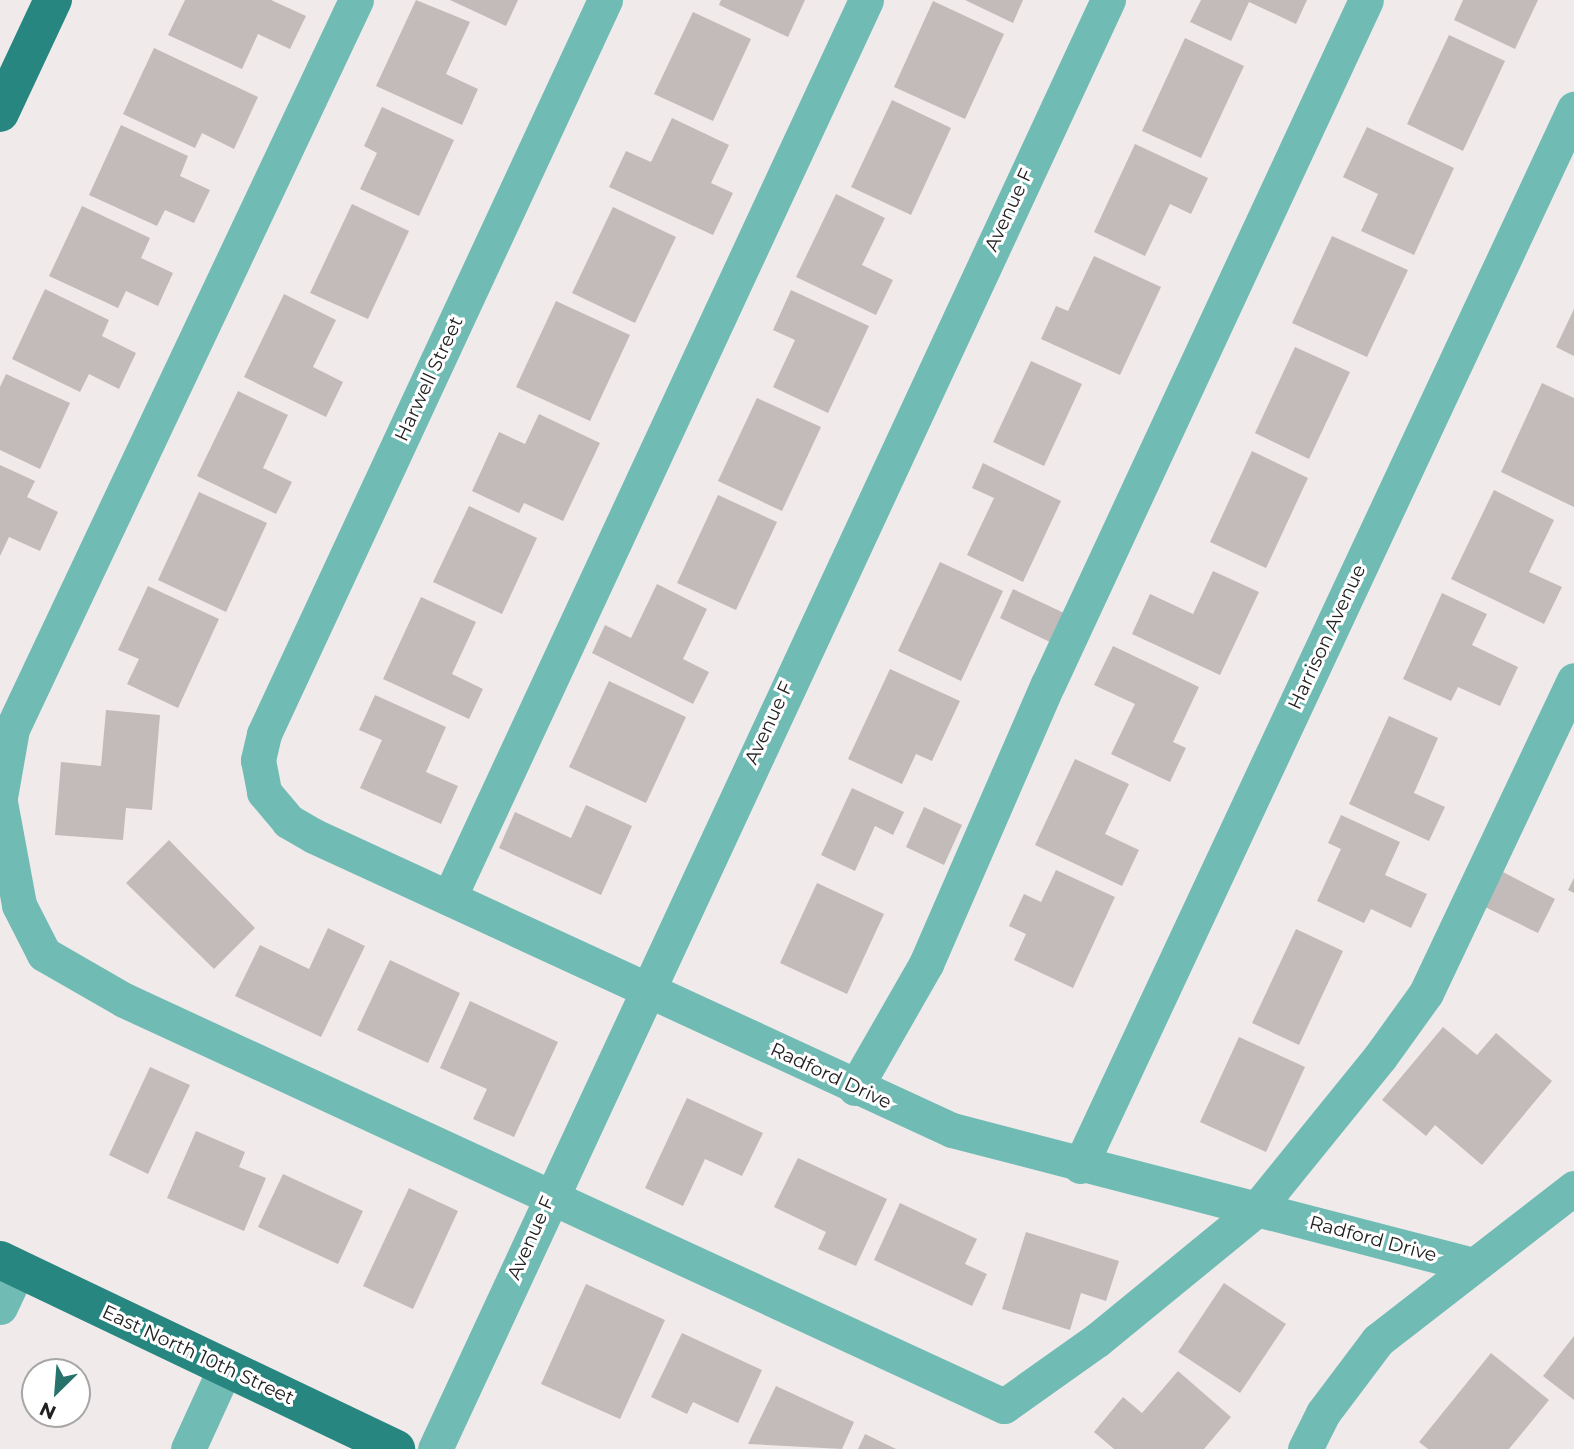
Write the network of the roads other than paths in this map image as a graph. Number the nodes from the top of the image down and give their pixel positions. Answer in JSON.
{"nodes":[{"id":1,"x":53,"y":0,"type":"edge"},
{"id":2,"x":356,"y":0,"type":"edge"},
{"id":3,"x":605,"y":0,"type":"edge"},
{"id":4,"x":866,"y":0,"type":"edge"},
{"id":5,"x":1108,"y":0,"type":"edge"},
{"id":6,"x":1367,"y":0,"type":"edge"},
{"id":7,"x":1574,"y":108,"type":"edge"},
{"id":8,"x":0,"y":113,"type":"edge"},
{"id":9,"x":1574,"y":680,"type":"edge"},
{"id":10,"x":258,"y":760,"type":"joint"},
{"id":11,"x":0,"y":800,"type":"edge"},
{"id":12,"x":449,"y":898,"type":"junction"},
{"id":13,"x":644,"y":989,"type":"junction"},
{"id":14,"x":855,"y":1088,"type":"junction"},
{"id":15,"x":1080,"y":1166,"type":"junction"},
{"id":16,"x":1574,"y":1188,"type":"edge"},
{"id":17,"x":550,"y":1196,"type":"junction"},
{"id":18,"x":1256,"y":1210,"type":"junction"},
{"id":19,"x":9,"y":1265,"type":"edge"},
{"id":20,"x":1473,"y":1265,"type":"junction"},
{"id":21,"x":0,"y":1307,"type":"edge"},
{"id":22,"x":225,"y":1368,"type":"junction"},
{"id":23,"x":188,"y":1449,"type":"edge"},
{"id":24,"x":396,"y":1449,"type":"edge"},
{"id":25,"x":435,"y":1449,"type":"edge"},
{"id":26,"x":1306,"y":1449,"type":"edge"}],
"edges":[{"from":1,"to":8,"type":"main road"},
{"from":2,"to":11,"type":"street"},
{"from":3,"to":10,"type":"street","name":"Harwell Street"},
{"from":4,"to":12,"type":"street"},
{"from":5,"to":13,"type":"street","name":"Avenue F"},
{"from":6,"to":14,"type":"street"},
{"from":7,"to":15,"type":"street","name":"Harrison Avenue"},
{"from":9,"to":18,"type":"street"},
{"from":10,"to":12,"type":"street","name":"Radford Drive"},
{"from":11,"to":17,"type":"street"},
{"from":12,"to":13,"type":"street","name":"Radford Drive"},
{"from":13,"to":14,"type":"street","name":"Radford Drive"},
{"from":13,"to":17,"type":"street","name":"Avenue F"},
{"from":14,"to":15,"type":"street","name":"Radford Drive"},
{"from":15,"to":18,"type":"street","name":"Radford Drive"},
{"from":16,"to":20,"type":"street"},
{"from":17,"to":18,"type":"street"},
{"from":17,"to":25,"type":"street","name":"Avenue F"},
{"from":18,"to":20,"type":"street","name":"Radford Drive"},
{"from":19,"to":21,"type":"street"},
{"from":19,"to":22,"type":"main road","name":"East North 10th Street"},
{"from":20,"to":26,"type":"street"},
{"from":22,"to":23,"type":"street"},
{"from":22,"to":24,"type":"main road","name":"East North 10th Street"}]}
